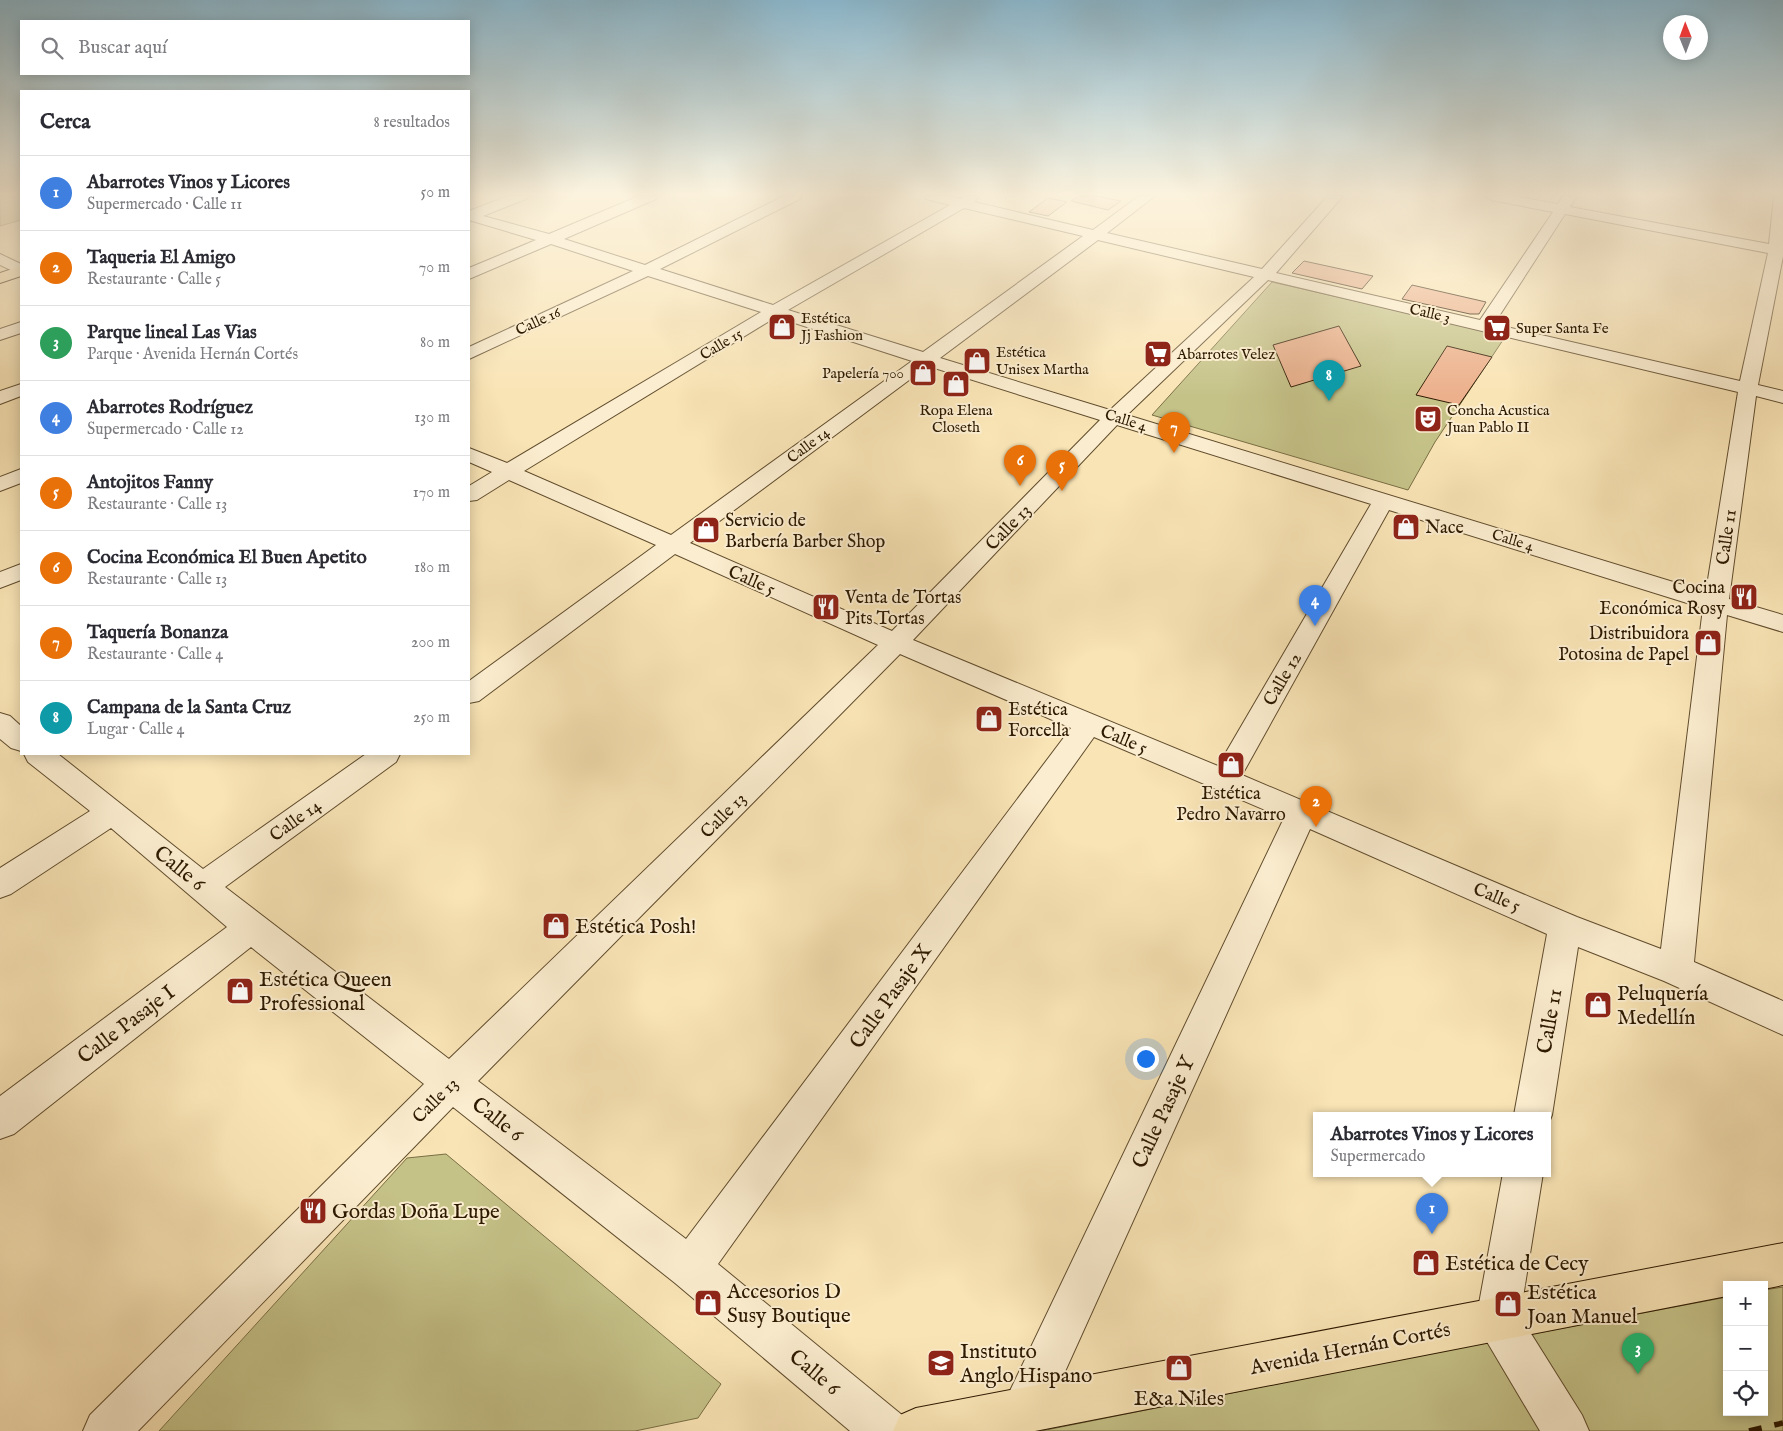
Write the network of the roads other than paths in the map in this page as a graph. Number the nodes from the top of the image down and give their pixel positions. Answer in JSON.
{"nodes":[{"id":1,"x":7,"y":263,"type":"edge"},
{"id":2,"x":495,"y":263,"type":"edge"},
{"id":3,"x":620,"y":263,"type":"edge"},
{"id":4,"x":661,"y":263,"type":"edge"},
{"id":5,"x":858,"y":263,"type":"edge"},
{"id":6,"x":1056,"y":263,"type":"edge"},
{"id":7,"x":1217,"y":263,"type":"edge"},
{"id":8,"x":1275,"y":263,"type":"edge"},
{"id":9,"x":1526,"y":263,"type":"edge"},
{"id":10,"x":1776,"y":263,"type":"edge"},
{"id":11,"x":20,"y":269,"type":"edge"},
{"id":12,"x":20,"y":270,"type":"edge"},
{"id":13,"x":645,"y":271,"type":"junction"},
{"id":14,"x":470,"y":274,"type":"edge"},
{"id":15,"x":1265,"y":274,"type":"junction"},
{"id":16,"x":0,"y":278,"type":"edge"},
{"id":17,"x":774,"y":311,"type":"junction"},
{"id":18,"x":1484,"y":325,"type":"junction"},
{"id":19,"x":20,"y":327,"type":"edge"},
{"id":20,"x":0,"y":335,"type":"edge"},
{"id":21,"x":470,"y":354,"type":"edge"},
{"id":22,"x":925,"y":359,"type":"junction"},
{"id":23,"x":1748,"y":388,"type":"junction"},
{"id":24,"x":20,"y":390,"type":"edge"},
{"id":25,"x":1783,"y":396,"type":"edge"},
{"id":26,"x":0,"y":398,"type":"edge"},
{"id":27,"x":1114,"y":416,"type":"junction"},
{"id":28,"x":470,"y":454,"type":"edge"},
{"id":29,"x":509,"y":472,"type":"junction"},
{"id":30,"x":20,"y":475,"type":"edge"},
{"id":31,"x":0,"y":484,"type":"edge"},
{"id":32,"x":470,"y":494,"type":"edge"},
{"id":33,"x":1384,"y":500,"type":"junction"},
{"id":34,"x":674,"y":545,"type":"junction"},
{"id":35,"x":20,"y":571,"type":"edge"},
{"id":36,"x":0,"y":581,"type":"edge"},
{"id":37,"x":1716,"y":604,"type":"junction"},
{"id":38,"x":1783,"y":624,"type":"edge"},
{"id":39,"x":896,"y":643,"type":"junction"},
{"id":40,"x":470,"y":693,"type":"edge"},
{"id":41,"x":0,"y":723,"type":"edge"},
{"id":42,"x":1089,"y":724,"type":"junction"},
{"id":43,"x":20,"y":739,"type":"edge"},
{"id":44,"x":39,"y":755,"type":"edge"},
{"id":45,"x":385,"y":755,"type":"edge"},
{"id":46,"x":1224,"y":780,"type":"junction"},
{"id":47,"x":112,"y":812,"type":"junction"},
{"id":48,"x":1302,"y":813,"type":"junction"},
{"id":49,"x":0,"y":886,"type":"edge"},
{"id":50,"x":203,"y":886,"type":"junction"},
{"id":51,"x":1565,"y":927,"type":"junction"},
{"id":52,"x":251,"y":928,"type":"junction"},
{"id":53,"x":1676,"y":970,"type":"junction"},
{"id":54,"x":1783,"y":1018,"type":"edge"},
{"id":55,"x":451,"y":1083,"type":"junction"},
{"id":56,"x":1534,"y":1112,"type":"edge"},
{"id":57,"x":0,"y":1120,"type":"edge"},
{"id":58,"x":1522,"y":1177,"type":"edge"},
{"id":59,"x":1783,"y":1264,"type":"edge"},
{"id":60,"x":690,"y":1268,"type":"junction"},
{"id":61,"x":1498,"y":1320,"type":"junction"},
{"id":62,"x":1024,"y":1411,"type":"junction"},
{"id":63,"x":106,"y":1431,"type":"edge"},
{"id":64,"x":886,"y":1431,"type":"edge"},
{"id":65,"x":916,"y":1431,"type":"edge"},
{"id":66,"x":1566,"y":1431,"type":"edge"}],
"edges":[{"from":1,"to":11,"type":"street"},
{"from":2,"to":14,"type":"street"},
{"from":3,"to":13,"type":"street","name":"Calle 4"},
{"from":4,"to":13,"type":"street","name":"Calle 16"},
{"from":5,"to":17,"type":"street","name":"Calle 15"},
{"from":6,"to":22,"type":"street","name":"Calle 14"},
{"from":7,"to":15,"type":"street","name":"Calle 3"},
{"from":8,"to":15,"type":"street","name":"Calle 13"},
{"from":9,"to":18,"type":"street"},
{"from":10,"to":23,"type":"street","name":"Calle 11"},
{"from":12,"to":16,"type":"main road"},
{"from":13,"to":17,"type":"street","name":"Calle 4"},
{"from":13,"to":21,"type":"street","name":"Calle 16"},
{"from":15,"to":18,"type":"street","name":"Calle 3"},
{"from":15,"to":27,"type":"street","name":"Calle 13"},
{"from":17,"to":22,"type":"street","name":"Calle 4"},
{"from":17,"to":29,"type":"street","name":"Calle 15"},
{"from":18,"to":23,"type":"street","name":"Calle 3"},
{"from":19,"to":20,"type":"street"},
{"from":22,"to":27,"type":"street","name":"Calle 4"},
{"from":22,"to":34,"type":"street","name":"Calle 14"},
{"from":23,"to":25,"type":"street","name":"Calle 3"},
{"from":23,"to":37,"type":"street","name":"Calle 11"},
{"from":24,"to":26,"type":"street"},
{"from":27,"to":33,"type":"street","name":"Calle 4"},
{"from":27,"to":39,"type":"street","name":"Calle 13"},
{"from":28,"to":29,"type":"street","name":"Calle 5"},
{"from":29,"to":32,"type":"street","name":"Calle 15"},
{"from":29,"to":34,"type":"street","name":"Calle 5"},
{"from":30,"to":31,"type":"street"},
{"from":33,"to":37,"type":"street","name":"Calle 4"},
{"from":33,"to":46,"type":"street","name":"Calle 12"},
{"from":34,"to":39,"type":"street","name":"Calle 5"},
{"from":34,"to":40,"type":"street","name":"Calle 14"},
{"from":35,"to":36,"type":"street"},
{"from":37,"to":38,"type":"street","name":"Calle 4"},
{"from":37,"to":53,"type":"street","name":"Calle 11"},
{"from":39,"to":42,"type":"street","name":"Calle 5"},
{"from":39,"to":55,"type":"street","name":"Calle 13"},
{"from":41,"to":43,"type":"street"},
{"from":42,"to":46,"type":"street","name":"Calle 5"},
{"from":42,"to":60,"type":"street","name":"Calle Pasaje X"},
{"from":44,"to":47,"type":"street","name":"Calle 6"},
{"from":45,"to":50,"type":"street","name":"Calle 14"},
{"from":46,"to":48,"type":"street","name":"Calle 5"},
{"from":47,"to":49,"type":"street"},
{"from":47,"to":50,"type":"street","name":"Calle 6"},
{"from":48,"to":51,"type":"street","name":"Calle 5"},
{"from":48,"to":62,"type":"street","name":"Calle Pasaje Y"},
{"from":50,"to":52,"type":"street","name":"Calle 6"},
{"from":51,"to":53,"type":"street","name":"Calle 5"},
{"from":51,"to":56,"type":"street","name":"Calle 11"},
{"from":52,"to":55,"type":"street","name":"Calle 6"},
{"from":52,"to":57,"type":"street","name":"Calle Pasaje I"},
{"from":53,"to":54,"type":"street","name":"Calle 5"},
{"from":55,"to":60,"type":"street","name":"Calle 6"},
{"from":55,"to":63,"type":"street","name":"Calle 13"},
{"from":58,"to":61,"type":"street"},
{"from":59,"to":61,"type":"main road","name":"Avenida Hernán Cortés"},
{"from":60,"to":64,"type":"street","name":"Calle 6"},
{"from":61,"to":62,"type":"main road","name":"Avenida Hernán Cortés"},
{"from":61,"to":66,"type":"street"},
{"from":62,"to":65,"type":"main road","name":"Avenida Hernán Cortés"}]}
